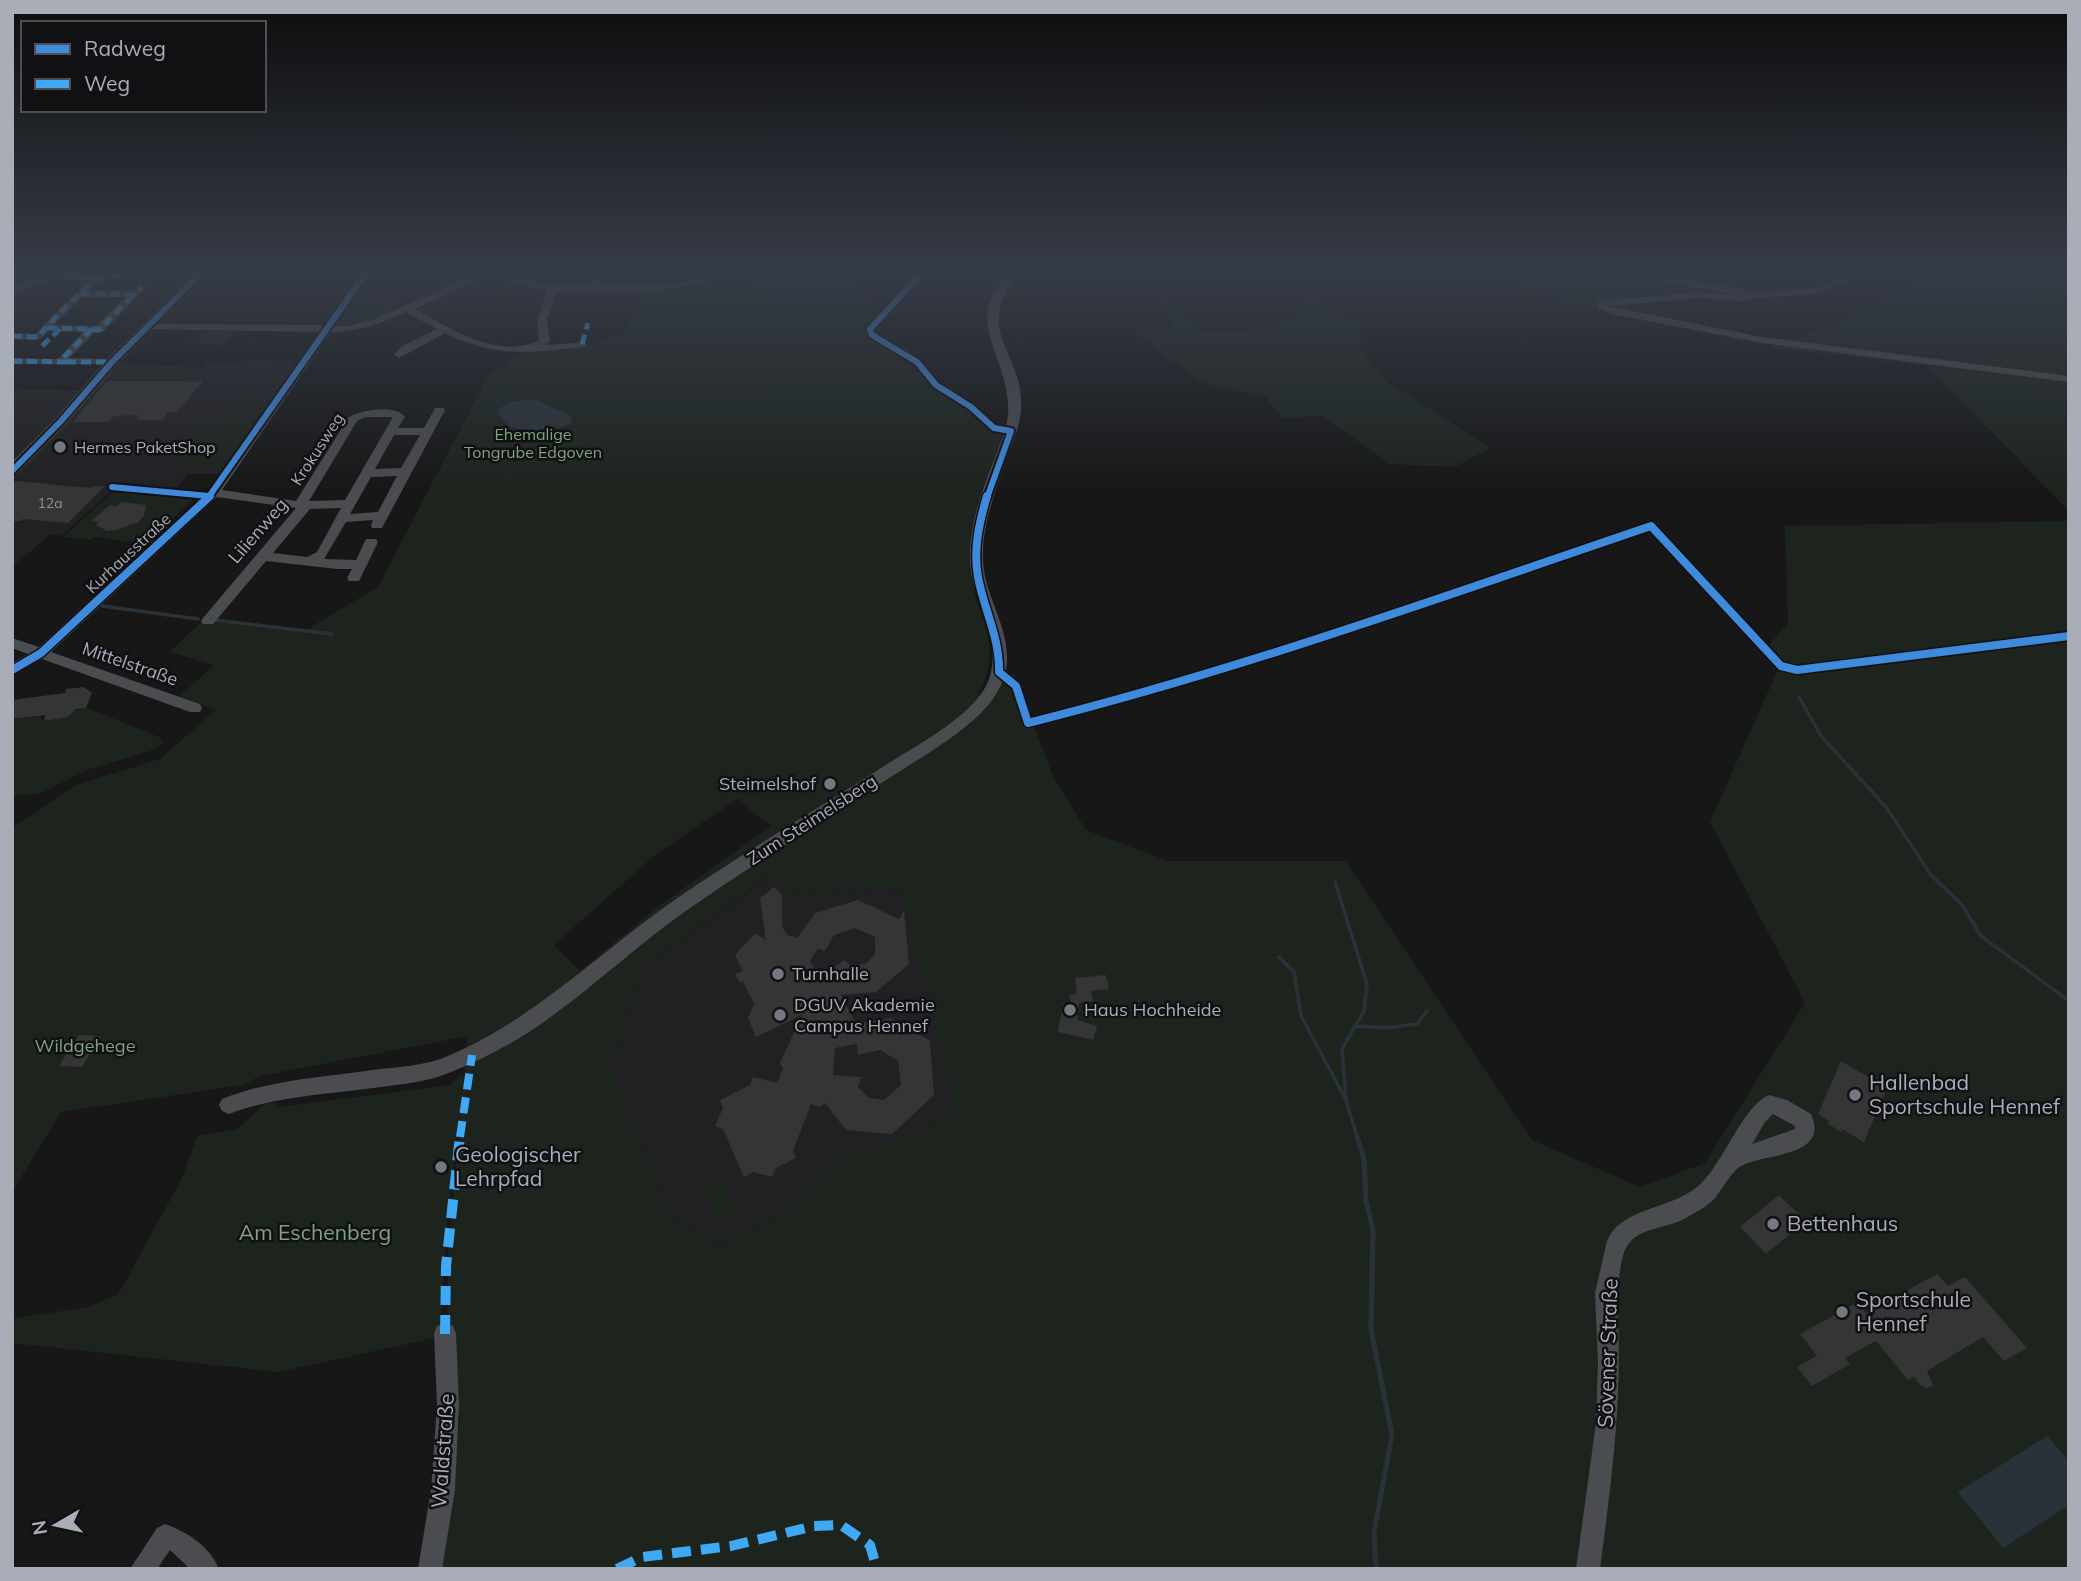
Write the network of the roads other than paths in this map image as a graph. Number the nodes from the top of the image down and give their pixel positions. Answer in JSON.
{"nodes":[{"id":1,"x":77,"y":344,"type":"edge"},
{"id":2,"x":130,"y":344,"type":"edge"},
{"id":3,"x":317,"y":344,"type":"edge"},
{"id":4,"x":415,"y":344,"type":"edge"},
{"id":5,"x":476,"y":344,"type":"edge"},
{"id":6,"x":542,"y":344,"type":"edge"},
{"id":7,"x":582,"y":344,"type":"dead end"},
{"id":8,"x":888,"y":344,"type":"edge"},
{"id":9,"x":999,"y":344,"type":"edge"},
{"id":10,"x":1790,"y":344,"type":"edge"},
{"id":11,"x":536,"y":349,"type":"junction"},
{"id":12,"x":12,"y":361,"type":"edge"},
{"id":13,"x":399,"y":361,"type":"dead end"},
{"id":14,"x":66,"y":362,"type":"junction"},
{"id":15,"x":112,"y":362,"type":"junction"},
{"id":16,"x":2069,"y":379,"type":"edge"},
{"id":17,"x":439,"y":410,"type":"dead end"},
{"id":18,"x":427,"y":431,"type":"junction"},
{"id":19,"x":1011,"y":431,"type":"junction"},
{"id":20,"x":391,"y":432,"type":"junction"},
{"id":21,"x":12,"y":471,"type":"edge"},
{"id":22,"x":405,"y":472,"type":"junction"},
{"id":23,"x":367,"y":473,"type":"junction"},
{"id":24,"x":214,"y":493,"type":"junction"},
{"id":25,"x":349,"y":504,"type":"junction"},
{"id":26,"x":303,"y":505,"type":"junction"},
{"id":27,"x":342,"y":518,"type":"junction"},
{"id":28,"x":371,"y":542,"type":"dead end"},
{"id":29,"x":262,"y":556,"type":"junction"},
{"id":30,"x":308,"y":562,"type":"junction"},
{"id":31,"x":361,"y":564,"type":"junction"},
{"id":32,"x":354,"y":578,"type":"dead end"},
{"id":33,"x":209,"y":619,"type":"dead end"},
{"id":34,"x":12,"y":643,"type":"edge"},
{"id":35,"x":41,"y":653,"type":"junction"},
{"id":36,"x":12,"y":670,"type":"edge"},
{"id":37,"x":195,"y":708,"type":"dead end"},
{"id":38,"x":229,"y":1105,"type":"dead end"},
{"id":39,"x":1732,"y":1160,"type":"dead end"},
{"id":40,"x":445,"y":1334,"type":"dead end"},
{"id":41,"x":142,"y":1569,"type":"edge"},
{"id":42,"x":207,"y":1569,"type":"edge"},
{"id":43,"x":430,"y":1569,"type":"edge"},
{"id":44,"x":1588,"y":1569,"type":"edge"}],
"edges":[{"from":1,"to":14,"type":"street"},
{"from":2,"to":15,"type":"main road"},
{"from":3,"to":24,"type":"street","name":"Kurhausstraße"},
{"from":4,"to":13,"type":"street"},
{"from":5,"to":11,"type":"street"},
{"from":6,"to":11,"type":"street"},
{"from":7,"to":11,"type":"street"},
{"from":8,"to":19,"type":"street"},
{"from":9,"to":19,"type":"street","name":"Zum Steimelsberg"},
{"from":10,"to":16,"type":"street"},
{"from":12,"to":14,"type":"street"},
{"from":14,"to":15,"type":"street"},
{"from":15,"to":21,"type":"main road"},
{"from":17,"to":18,"type":"street"},
{"from":18,"to":20,"type":"street"},
{"from":18,"to":22,"type":"street"},
{"from":19,"to":38,"type":"street","name":"Zum Steimelsberg"},
{"from":20,"to":23,"type":"street"},
{"from":20,"to":26,"type":"street","name":"Krokusweg"},
{"from":22,"to":23,"type":"street"},
{"from":22,"to":27,"type":"street"},
{"from":23,"to":25,"type":"street"},
{"from":24,"to":26,"type":"street","name":"Lilienweg"},
{"from":24,"to":35,"type":"street","name":"Kurhausstraße"},
{"from":25,"to":26,"type":"street"},
{"from":25,"to":27,"type":"street"},
{"from":26,"to":29,"type":"street","name":"Lilienweg"},
{"from":27,"to":30,"type":"street"},
{"from":28,"to":31,"type":"street"},
{"from":29,"to":30,"type":"street"},
{"from":29,"to":33,"type":"street","name":"Lilienweg"},
{"from":30,"to":31,"type":"street"},
{"from":31,"to":32,"type":"street"},
{"from":34,"to":35,"type":"street","name":"Mittelstraße"},
{"from":35,"to":36,"type":"street","name":"Kurhausstraße"},
{"from":35,"to":37,"type":"street","name":"Mittelstraße"},
{"from":39,"to":44,"type":"street","name":"Sövener Straße"},
{"from":40,"to":43,"type":"street","name":"Waldstraße"},
{"from":41,"to":42,"type":"street"}]}
